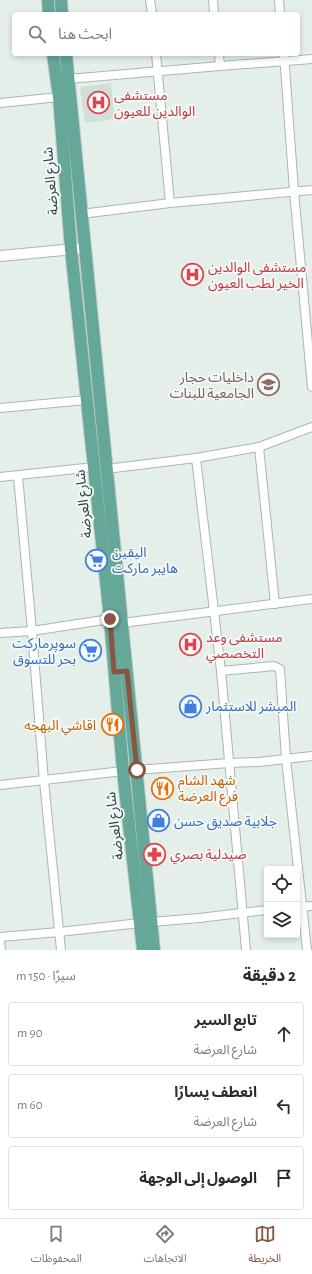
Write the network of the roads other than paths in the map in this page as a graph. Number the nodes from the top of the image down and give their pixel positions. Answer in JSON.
{"nodes":[{"id":1,"x":48,"y":0,"type":"edge"},
{"id":2,"x":61,"y":0,"type":"edge"},
{"id":3,"x":150,"y":0,"type":"edge"},
{"id":4,"x":213,"y":0,"type":"edge"},
{"id":5,"x":279,"y":0,"type":"edge"},
{"id":6,"x":49,"y":12,"type":"edge"},
{"id":7,"x":62,"y":12,"type":"edge"},
{"id":8,"x":152,"y":12,"type":"edge"},
{"id":9,"x":214,"y":12,"type":"edge"},
{"id":10,"x":280,"y":12,"type":"edge"},
{"id":11,"x":54,"y":56,"type":"edge"},
{"id":12,"x":66,"y":56,"type":"edge"},
{"id":13,"x":156,"y":56,"type":"edge"},
{"id":14,"x":219,"y":56,"type":"edge"},
{"id":15,"x":284,"y":58,"type":"edge"},
{"id":16,"x":312,"y":59,"type":"edge"},
{"id":17,"x":220,"y":66,"type":"junction"},
{"id":18,"x":158,"y":71,"type":"junction"},
{"id":19,"x":68,"y":79,"type":"junction"},
{"id":20,"x":59,"y":97,"type":"junction"},
{"id":21,"x":0,"y":103,"type":"edge"},
{"id":22,"x":312,"y":190,"type":"edge"},
{"id":23,"x":294,"y":191,"type":"junction"},
{"id":24,"x":170,"y":203,"type":"junction"},
{"id":25,"x":81,"y":214,"type":"junction"},
{"id":26,"x":85,"y":248,"type":"junction"},
{"id":27,"x":71,"y":249,"type":"junction"},
{"id":28,"x":0,"y":256,"type":"edge"},
{"id":29,"x":310,"y":338,"type":"edge"},
{"id":30,"x":312,"y":387,"type":"edge"},
{"id":31,"x":86,"y":400,"type":"junction"},
{"id":32,"x":0,"y":408,"type":"edge"},
{"id":33,"x":312,"y":427,"type":"edge"},
{"id":34,"x":259,"y":447,"type":"junction"},
{"id":35,"x":196,"y":458,"type":"junction"},
{"id":36,"x":100,"y":468,"type":"junction"},
{"id":37,"x":18,"y":476,"type":"junction"},
{"id":38,"x":0,"y":477,"type":"edge"},
{"id":39,"x":312,"y":599,"type":"edge"},
{"id":40,"x":275,"y":604,"type":"junction"},
{"id":41,"x":213,"y":611,"type":"junction"},
{"id":42,"x":110,"y":619,"type":"junction"},
{"id":43,"x":122,"y":623,"type":"junction"},
{"id":44,"x":32,"y":631,"type":"junction"},
{"id":45,"x":0,"y":633,"type":"edge"},
{"id":46,"x":121,"y":672,"type":"junction"},
{"id":47,"x":221,"y":672,"type":"junction"},
{"id":48,"x":312,"y":756,"type":"edge"},
{"id":49,"x":286,"y":759,"type":"junction"},
{"id":50,"x":229,"y":763,"type":"junction"},
{"id":51,"x":137,"y":770,"type":"junction"},
{"id":52,"x":123,"y":771,"type":"junction"},
{"id":53,"x":44,"y":780,"type":"junction"},
{"id":54,"x":0,"y":785,"type":"edge"},
{"id":55,"x":300,"y":902,"type":"edge"},
{"id":56,"x":312,"y":906,"type":"edge"},
{"id":57,"x":300,"y":907,"type":"edge"},
{"id":58,"x":264,"y":910,"type":"edge"},
{"id":59,"x":243,"y":914,"type":"junction"},
{"id":60,"x":146,"y":923,"type":"junction"},
{"id":61,"x":59,"y":932,"type":"junction"},
{"id":62,"x":0,"y":937,"type":"edge"},
{"id":63,"x":0,"y":942,"type":"edge"},
{"id":64,"x":1,"y":950,"type":"edge"},
{"id":65,"x":61,"y":950,"type":"edge"},
{"id":66,"x":143,"y":950,"type":"edge"},
{"id":67,"x":154,"y":950,"type":"edge"},
{"id":68,"x":246,"y":950,"type":"edge"},
{"id":69,"x":307,"y":950,"type":"edge"}],
"edges":[{"from":1,"to":6,"type":"main road"},
{"from":2,"to":7,"type":"main road"},
{"from":3,"to":8,"type":"street"},
{"from":4,"to":9,"type":"street"},
{"from":5,"to":10,"type":"street"},
{"from":11,"to":20,"type":"main road","name":"شارع العرضة"},
{"from":12,"to":19,"type":"main road","name":"شارع العرضة"},
{"from":13,"to":18,"type":"street"},
{"from":14,"to":17,"type":"street"},
{"from":15,"to":16,"type":"street"},
{"from":15,"to":17,"type":"street"},
{"from":15,"to":23,"type":"street"},
{"from":17,"to":18,"type":"street"},
{"from":18,"to":19,"type":"street"},
{"from":18,"to":24,"type":"street"},
{"from":19,"to":25,"type":"main road","name":"شارع العرضة"},
{"from":20,"to":21,"type":"street"},
{"from":20,"to":27,"type":"main road","name":"شارع العرضة"},
{"from":22,"to":23,"type":"street"},
{"from":23,"to":24,"type":"street"},
{"from":23,"to":29,"type":"street"},
{"from":24,"to":25,"type":"street"},
{"from":25,"to":26,"type":"main road","name":"شارع العرضة"},
{"from":26,"to":27,"type":"street"},
{"from":26,"to":36,"type":"main road","name":"شارع العرضة"},
{"from":27,"to":28,"type":"street"},
{"from":27,"to":31,"type":"main road","name":"شارع العرضة"},
{"from":29,"to":30,"type":"street"},
{"from":31,"to":32,"type":"street"},
{"from":31,"to":36,"type":"main road","name":"شارع العرضة"},
{"from":33,"to":34,"type":"street"},
{"from":34,"to":35,"type":"street"},
{"from":34,"to":40,"type":"street"},
{"from":35,"to":36,"type":"street"},
{"from":35,"to":41,"type":"street"},
{"from":36,"to":37,"type":"street"},
{"from":36,"to":42,"type":"main road","name":"شارع العرضة"},
{"from":36,"to":43,"type":"main road","name":"شارع العرضة"},
{"from":37,"to":38,"type":"street"},
{"from":37,"to":44,"type":"street"},
{"from":39,"to":40,"type":"street"},
{"from":40,"to":41,"type":"street"},
{"from":41,"to":43,"type":"street"},
{"from":41,"to":47,"type":"street"},
{"from":42,"to":44,"type":"street"},
{"from":42,"to":46,"type":"main road","name":"شارع العرضة"},
{"from":43,"to":46,"type":"main road","name":"شارع العرضة"},
{"from":44,"to":45,"type":"street"},
{"from":44,"to":53,"type":"street"},
{"from":46,"to":51,"type":"main road","name":"شارع العرضة"},
{"from":46,"to":52,"type":"main road","name":"شارع العرضة"},
{"from":47,"to":49,"type":"street"},
{"from":47,"to":50,"type":"street"},
{"from":48,"to":49,"type":"street"},
{"from":49,"to":50,"type":"street"},
{"from":49,"to":55,"type":"street"},
{"from":50,"to":51,"type":"street"},
{"from":50,"to":59,"type":"street"},
{"from":51,"to":52,"type":"street"},
{"from":51,"to":60,"type":"main road","name":"شارع العرضة"},
{"from":52,"to":53,"type":"street"},
{"from":52,"to":60,"type":"main road","name":"شارع العرضة"},
{"from":53,"to":54,"type":"street"},
{"from":53,"to":61,"type":"street"},
{"from":56,"to":57,"type":"street"},
{"from":57,"to":69,"type":"street"},
{"from":58,"to":59,"type":"street"},
{"from":59,"to":60,"type":"street"},
{"from":59,"to":68,"type":"street"},
{"from":60,"to":61,"type":"street"},
{"from":60,"to":66,"type":"main road","name":"شارع العرضة"},
{"from":60,"to":67,"type":"main road","name":"شارع العرضة"},
{"from":61,"to":62,"type":"street"},
{"from":61,"to":65,"type":"street"},
{"from":63,"to":64,"type":"street"}]}
